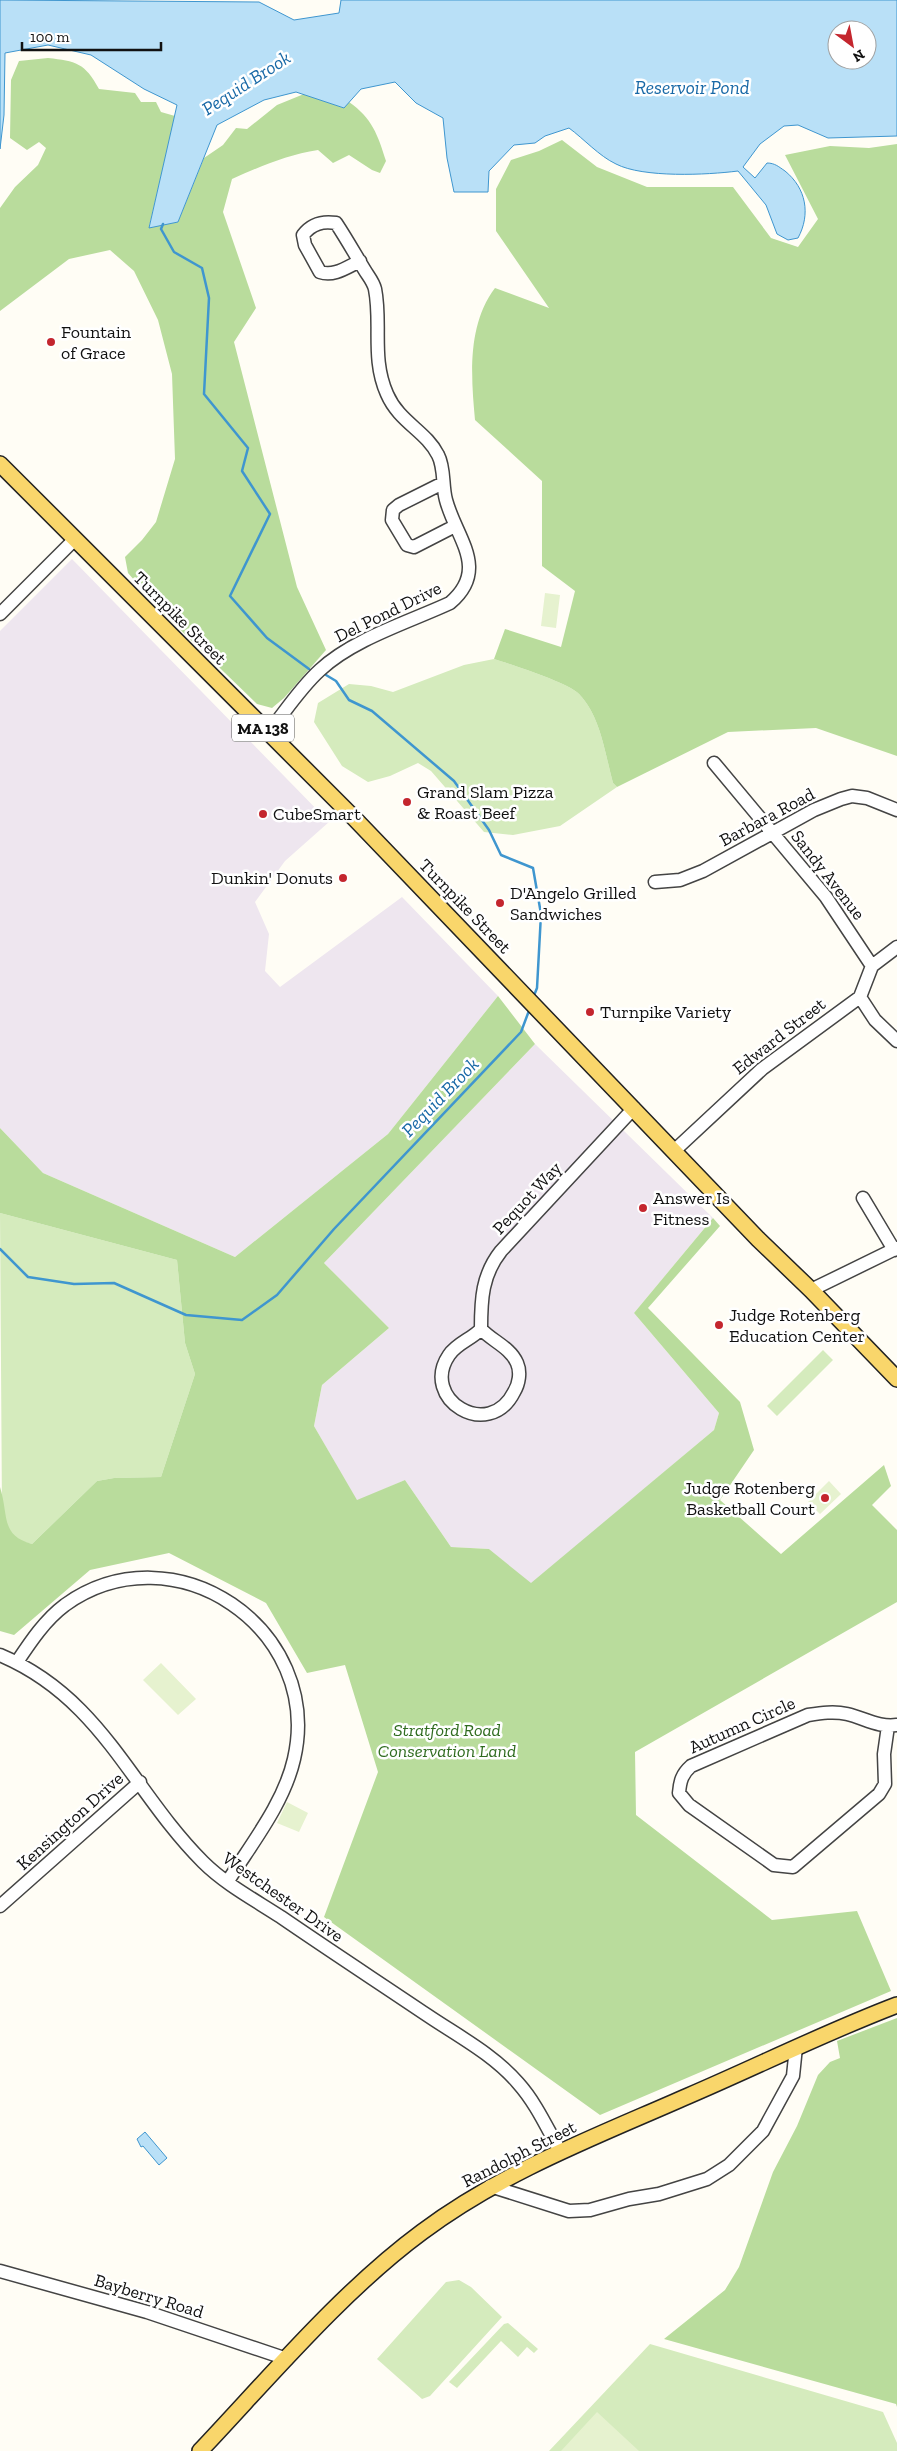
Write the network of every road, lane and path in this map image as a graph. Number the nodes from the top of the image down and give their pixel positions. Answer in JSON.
{"nodes":[{"id":1,"x":360,"y":261,"type":"junction"},
{"id":2,"x":0,"y":464,"type":"edge"},
{"id":3,"x":443,"y":483,"type":"junction"},
{"id":4,"x":456,"y":526,"type":"junction"},
{"id":5,"x":75,"y":539,"type":"junction"},
{"id":6,"x":0,"y":614,"type":"edge"},
{"id":7,"x":268,"y":733,"type":"junction"},
{"id":8,"x":714,"y":763,"type":"dead end"},
{"id":9,"x":897,"y":810,"type":"edge"},
{"id":10,"x":774,"y":834,"type":"junction"},
{"id":11,"x":655,"y":882,"type":"dead end"},
{"id":12,"x":897,"y":947,"type":"edge"},
{"id":13,"x":872,"y":966,"type":"junction"},
{"id":14,"x":860,"y":997,"type":"junction"},
{"id":15,"x":897,"y":1040,"type":"edge"},
{"id":16,"x":634,"y":1108,"type":"junction"},
{"id":17,"x":674,"y":1150,"type":"junction"},
{"id":18,"x":863,"y":1198,"type":"dead end"},
{"id":19,"x":896,"y":1249,"type":"edge"},
{"id":20,"x":811,"y":1290,"type":"junction"},
{"id":21,"x":481,"y":1328,"type":"junction"},
{"id":22,"x":897,"y":1379,"type":"edge"},
{"id":23,"x":0,"y":1655,"type":"edge"},
{"id":24,"x":17,"y":1662,"type":"junction"},
{"id":25,"x":893,"y":1725,"type":"edge"},
{"id":26,"x":140,"y":1782,"type":"junction"},
{"id":27,"x":228,"y":1881,"type":"junction"},
{"id":28,"x":0,"y":1906,"type":"edge"},
{"id":29,"x":897,"y":2005,"type":"edge"},
{"id":30,"x":796,"y":2047,"type":"junction"},
{"id":31,"x":560,"y":2151,"type":"junction"},
{"id":32,"x":490,"y":2186,"type":"junction"},
{"id":33,"x":0,"y":2271,"type":"edge"},
{"id":34,"x":287,"y":2359,"type":"junction"},
{"id":35,"x":200,"y":2451,"type":"edge"}],
"edges":[{"from":1,"to":1,"type":"street","name":"Del Pond Drive"},
{"from":1,"to":3,"type":"street","name":"Del Pond Drive"},
{"from":2,"to":5,"type":"main road","name":"Turnpike Street","number":"MA 138"},
{"from":3,"to":4,"type":"street","name":"Del Pond Drive"},
{"from":3,"to":4,"type":"street"},
{"from":4,"to":7,"type":"street","name":"Del Pond Drive"},
{"from":5,"to":6,"type":"street"},
{"from":5,"to":7,"type":"main road","name":"Turnpike Street","number":"MA 138"},
{"from":7,"to":16,"type":"main road","name":"Turnpike Street","number":"MA 138"},
{"from":8,"to":10,"type":"street","name":"Sandy Avenue"},
{"from":9,"to":10,"type":"street","name":"Barbara Road"},
{"from":10,"to":11,"type":"street","name":"Barbara Road"},
{"from":10,"to":13,"type":"street","name":"Sandy Avenue"},
{"from":12,"to":13,"type":"street"},
{"from":13,"to":14,"type":"street"},
{"from":14,"to":15,"type":"street"},
{"from":14,"to":17,"type":"street","name":"Edward Street"},
{"from":16,"to":17,"type":"main road","name":"Turnpike Street","number":"MA 138"},
{"from":16,"to":21,"type":"street","name":"Pequot Way"},
{"from":17,"to":20,"type":"main road","name":"Turnpike Street","number":"MA 138"},
{"from":18,"to":19,"type":"street"},
{"from":19,"to":20,"type":"street"},
{"from":20,"to":22,"type":"main road","name":"Turnpike Street","number":"MA 138"},
{"from":21,"to":21,"type":"street"},
{"from":23,"to":24,"type":"street","name":"Westchester Drive"},
{"from":24,"to":26,"type":"street","name":"Westchester Drive"},
{"from":24,"to":27,"type":"street"},
{"from":25,"to":25,"type":"street","name":"Autumn Circle"},
{"from":26,"to":27,"type":"street","name":"Westchester Drive"},
{"from":26,"to":28,"type":"street","name":"Kensington Drive"},
{"from":27,"to":31,"type":"street","name":"Westchester Drive"},
{"from":29,"to":30,"type":"main road","name":"Randolph Street"},
{"from":30,"to":31,"type":"main road","name":"Randolph Street"},
{"from":30,"to":32,"type":"street"},
{"from":31,"to":32,"type":"main road","name":"Randolph Street"},
{"from":32,"to":34,"type":"main road","name":"Randolph Street"},
{"from":33,"to":34,"type":"street","name":"Bayberry Road"},
{"from":34,"to":35,"type":"main road","name":"Randolph Street"}]}
